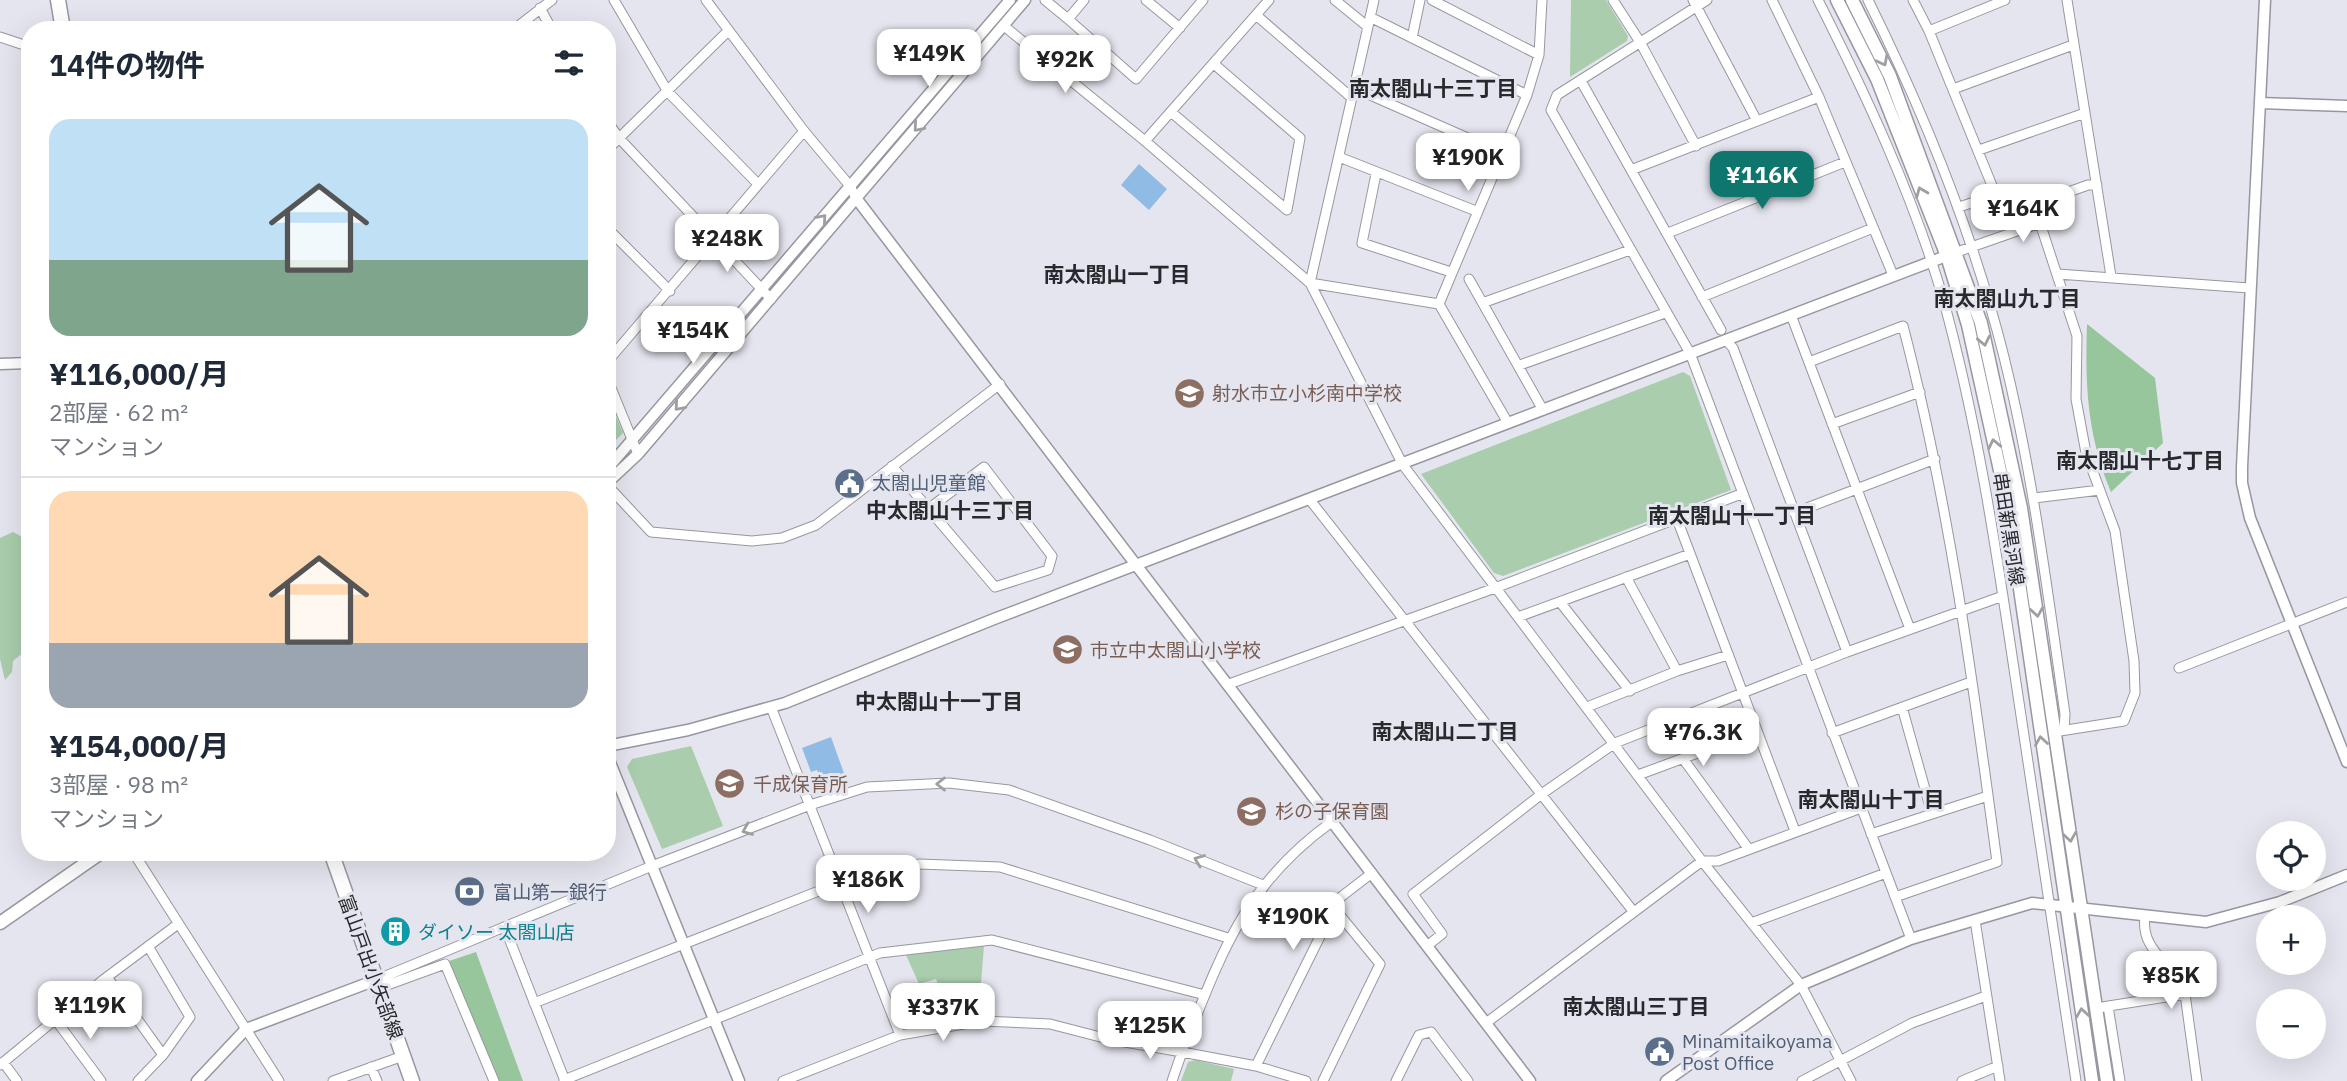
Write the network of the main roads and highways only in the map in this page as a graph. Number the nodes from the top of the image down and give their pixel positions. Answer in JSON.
{"nodes":[{"id":1,"x":58,"y":0,"type":"edge"},
{"id":2,"x":1837,"y":0,"type":"edge"},
{"id":3,"x":1852,"y":0,"type":"edge"},
{"id":4,"x":62,"y":21,"type":"edge"},
{"id":5,"x":1952,"y":254,"type":"junction"},
{"id":6,"x":89,"y":861,"type":"edge"},
{"id":7,"x":334,"y":861,"type":"edge"},
{"id":8,"x":0,"y":923,"type":"edge"},
{"id":9,"x":412,"y":1081,"type":"edge"},
{"id":10,"x":2092,"y":1081,"type":"edge"},
{"id":11,"x":2107,"y":1081,"type":"edge"}],
"edges":[{"from":1,"to":4,"type":"main road"},
{"from":5,"to":2,"type":"main road","name":"串田新黒河線","one_way":true},
{"from":3,"to":5,"type":"main road","name":"串田新黒河線","one_way":true},
{"from":10,"to":5,"type":"main road","name":"串田新黒河線","one_way":true},
{"from":5,"to":11,"type":"main road","name":"串田新黒河線","one_way":true},
{"from":6,"to":8,"type":"main road"},
{"from":7,"to":9,"type":"main road","name":"富山戸出小矢部線"}]}
